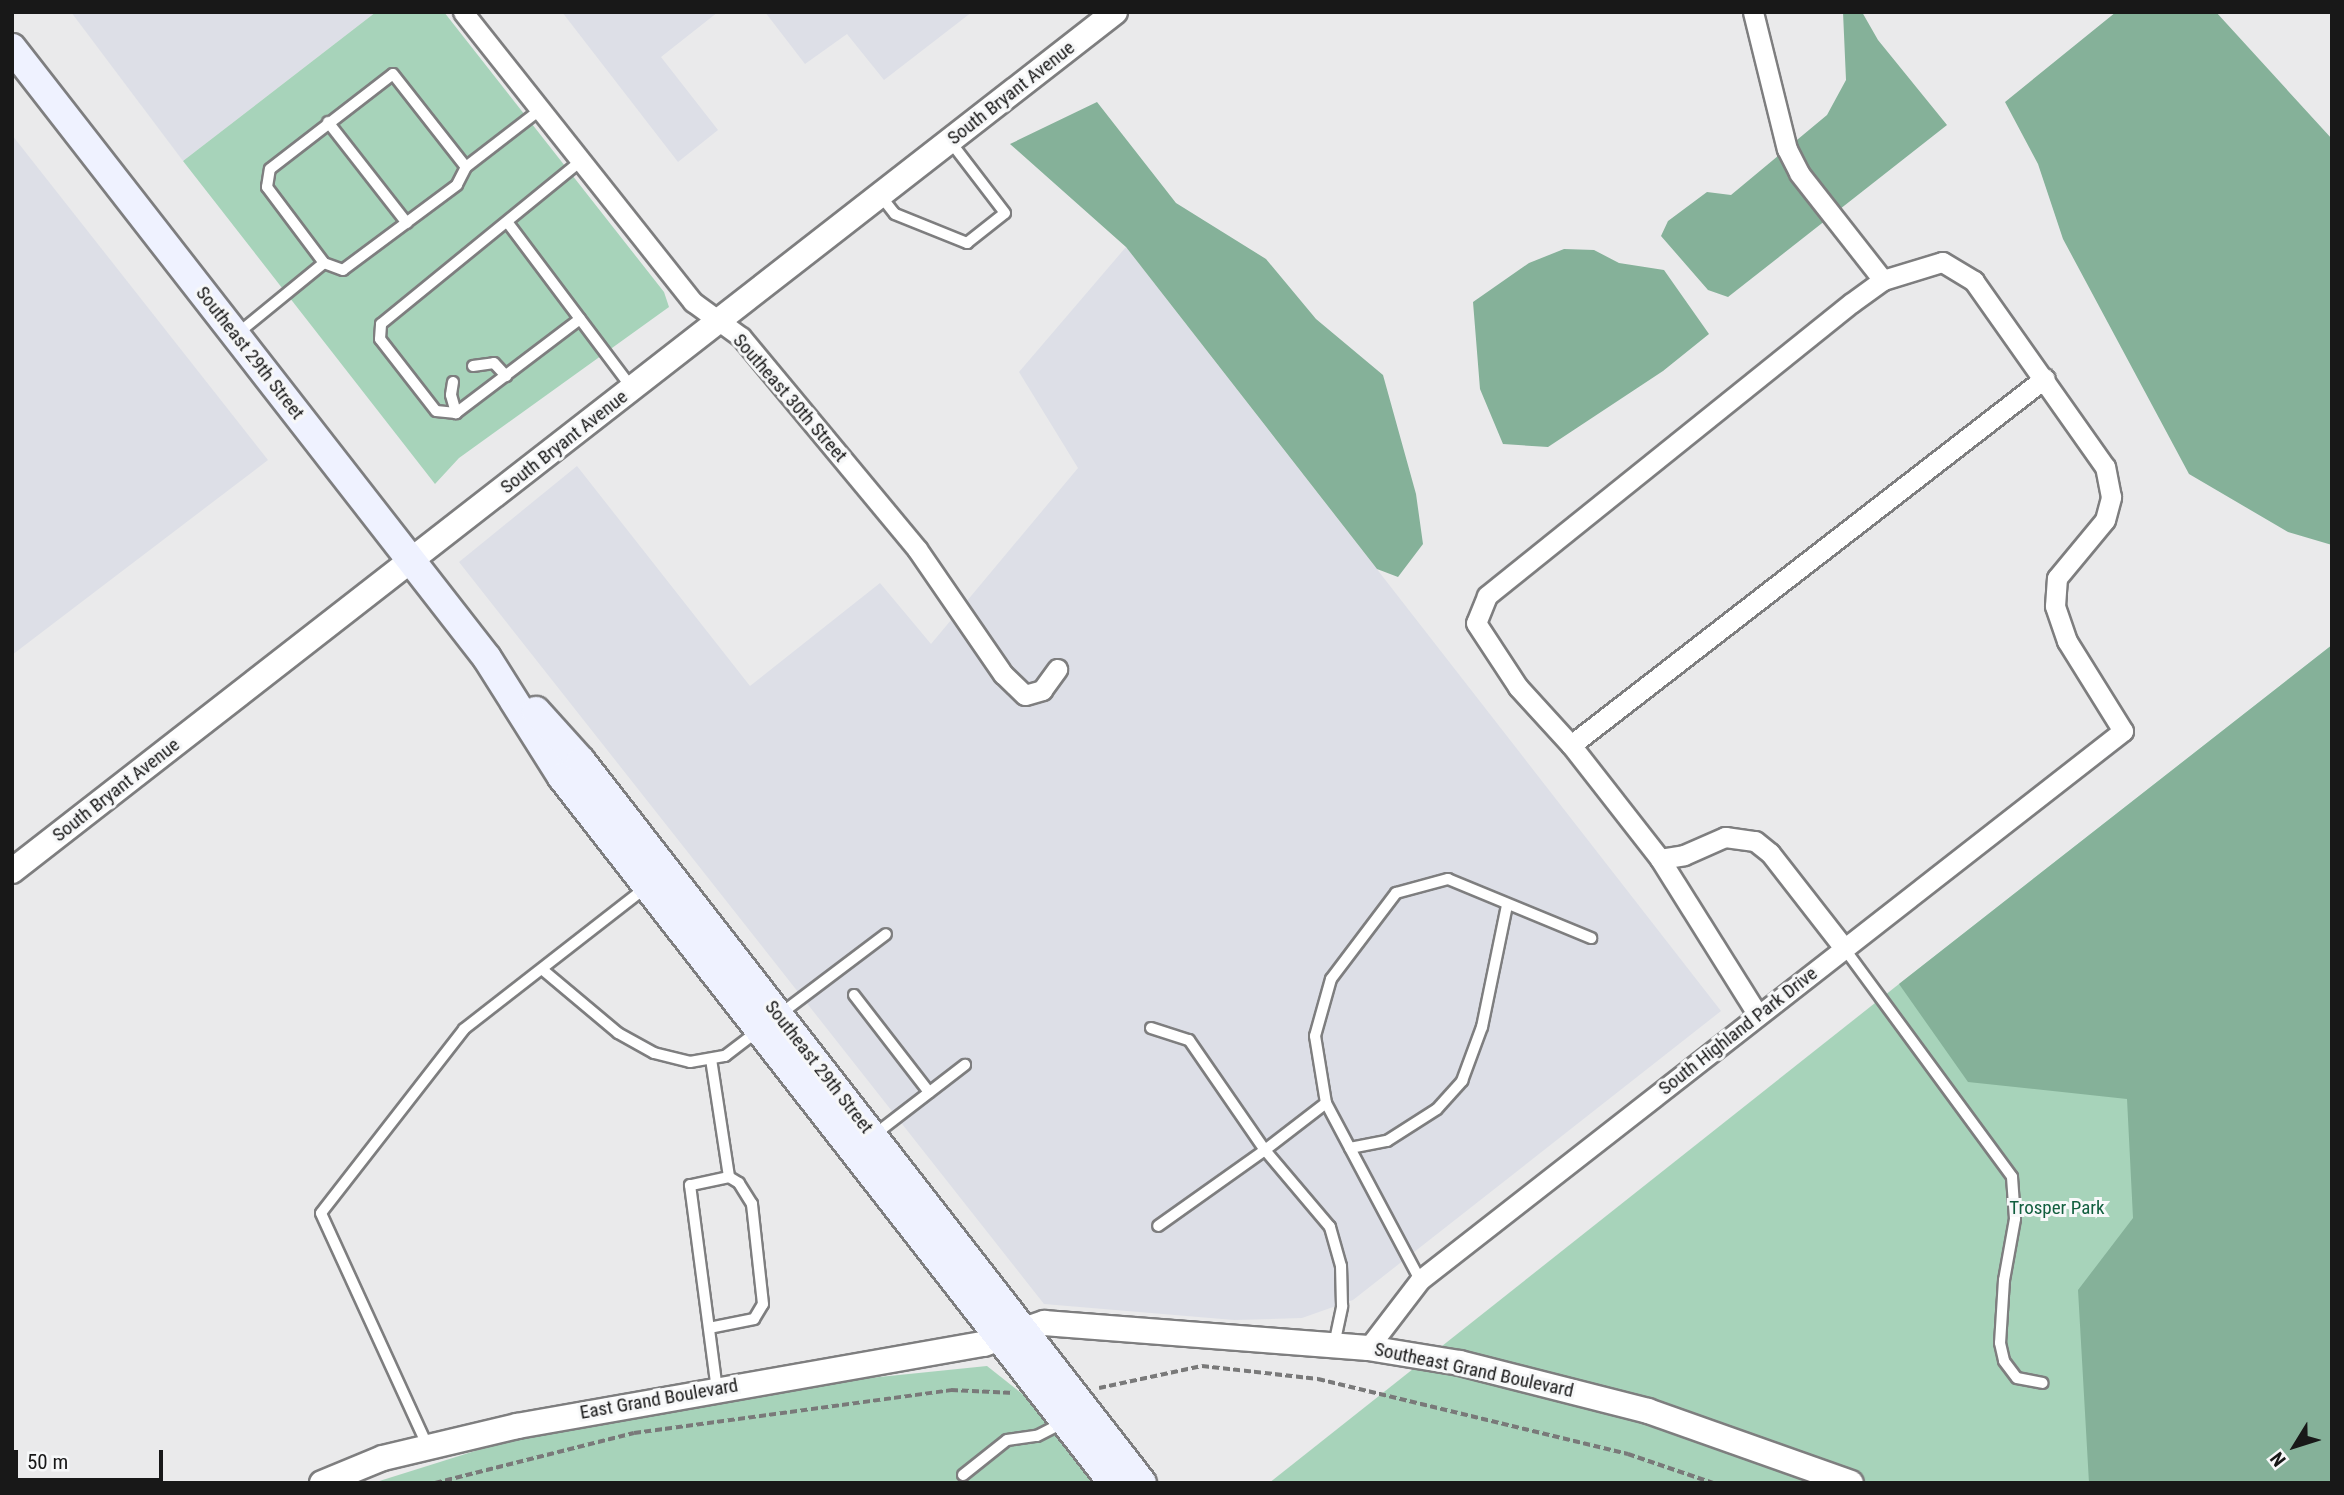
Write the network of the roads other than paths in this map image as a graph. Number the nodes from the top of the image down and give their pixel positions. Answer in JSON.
{"nodes":[{"id":1,"x":463,"y":12,"type":"edge"},
{"id":2,"x":1115,"y":12,"type":"edge"},
{"id":3,"x":1753,"y":12,"type":"edge"},
{"id":4,"x":12,"y":48,"type":"edge"},
{"id":5,"x":541,"y":109,"type":"junction"},
{"id":6,"x":328,"y":122,"type":"junction"},
{"id":7,"x":949,"y":141,"type":"junction"},
{"id":8,"x":582,"y":161,"type":"junction"},
{"id":9,"x":466,"y":167,"type":"junction"},
{"id":10,"x":879,"y":194,"type":"junction"},
{"id":11,"x":407,"y":223,"type":"junction"},
{"id":12,"x":508,"y":223,"type":"junction"},
{"id":13,"x":324,"y":263,"type":"junction"},
{"id":14,"x":1883,"y":280,"type":"junction"},
{"id":15,"x":580,"y":320,"type":"junction"},
{"id":16,"x":716,"y":320,"type":"junction"},
{"id":17,"x":236,"y":334,"type":"junction"},
{"id":18,"x":473,"y":366,"type":"dead end"},
{"id":19,"x":506,"y":376,"type":"junction"},
{"id":20,"x":2045,"y":379,"type":"junction"},
{"id":21,"x":453,"y":382,"type":"dead end"},
{"id":22,"x":632,"y":388,"type":"junction"},
{"id":23,"x":457,"y":413,"type":"junction"},
{"id":24,"x":413,"y":561,"type":"junction"},
{"id":25,"x":487,"y":658,"type":"junction"},
{"id":26,"x":1058,"y":670,"type":"dead end"},
{"id":27,"x":1571,"y":745,"type":"junction"},
{"id":28,"x":1660,"y":859,"type":"junction"},
{"id":29,"x":12,"y":871,"type":"edge"},
{"id":30,"x":649,"y":886,"type":"junction"},
{"id":31,"x":1507,"y":905,"type":"junction"},
{"id":32,"x":886,"y":934,"type":"dead end"},
{"id":33,"x":1591,"y":939,"type":"dead end"},
{"id":34,"x":1844,"y":948,"type":"junction"},
{"id":35,"x":543,"y":970,"type":"junction"},
{"id":36,"x":854,"y":995,"type":"dead end"},
{"id":37,"x":1758,"y":1015,"type":"junction"},
{"id":38,"x":770,"y":1022,"type":"junction"},
{"id":39,"x":1151,"y":1028,"type":"dead end"},
{"id":40,"x":711,"y":1059,"type":"junction"},
{"id":41,"x":965,"y":1065,"type":"dead end"},
{"id":42,"x":929,"y":1092,"type":"junction"},
{"id":43,"x":1326,"y":1103,"type":"junction"},
{"id":44,"x":873,"y":1136,"type":"junction"},
{"id":45,"x":1350,"y":1148,"type":"junction"},
{"id":46,"x":1265,"y":1150,"type":"junction"},
{"id":47,"x":729,"y":1177,"type":"junction"},
{"id":48,"x":1158,"y":1226,"type":"dead end"},
{"id":49,"x":1420,"y":1280,"type":"junction"},
{"id":50,"x":709,"y":1328,"type":"junction"},
{"id":51,"x":1013,"y":1334,"type":"junction"},
{"id":52,"x":1334,"y":1345,"type":"junction"},
{"id":53,"x":1368,"y":1348,"type":"junction"},
{"id":54,"x":2043,"y":1383,"type":"dead end"},
{"id":55,"x":717,"y":1389,"type":"junction"},
{"id":56,"x":1065,"y":1421,"type":"junction"},
{"id":57,"x":429,"y":1450,"type":"junction"},
{"id":58,"x":963,"y":1475,"type":"dead end"},
{"id":59,"x":322,"y":1483,"type":"edge"},
{"id":60,"x":1113,"y":1483,"type":"edge"},
{"id":61,"x":1142,"y":1483,"type":"edge"},
{"id":62,"x":1851,"y":1483,"type":"edge"}],
"edges":[{"from":1,"to":5,"type":"street","name":"Southeast 30th Street"},
{"from":2,"to":7,"type":"street","name":"South Bryant Avenue"},
{"from":3,"to":14,"type":"street"},
{"from":4,"to":17,"type":"main road","name":"Southeast 29th Street"},
{"from":5,"to":8,"type":"street","name":"Southeast 30th Street"},
{"from":5,"to":9,"type":"lane"},
{"from":6,"to":9,"type":"lane"},
{"from":6,"to":11,"type":"lane"},
{"from":6,"to":13,"type":"lane"},
{"from":7,"to":10,"type":"street","name":"South Bryant Avenue"},
{"from":7,"to":10,"type":"lane"},
{"from":8,"to":12,"type":"lane"},
{"from":8,"to":16,"type":"street","name":"Southeast 30th Street"},
{"from":9,"to":11,"type":"lane"},
{"from":10,"to":16,"type":"street","name":"South Bryant Avenue"},
{"from":11,"to":13,"type":"lane"},
{"from":12,"to":15,"type":"lane"},
{"from":12,"to":23,"type":"lane"},
{"from":13,"to":17,"type":"lane"},
{"from":14,"to":20,"type":"street"},
{"from":14,"to":27,"type":"street"},
{"from":15,"to":19,"type":"lane"},
{"from":15,"to":22,"type":"lane"},
{"from":16,"to":22,"type":"street","name":"South Bryant Avenue"},
{"from":16,"to":26,"type":"street","name":"Southeast 30th Street"},
{"from":17,"to":24,"type":"main road","name":"Southeast 29th Street"},
{"from":18,"to":19,"type":"lane"},
{"from":19,"to":23,"type":"lane"},
{"from":20,"to":27,"type":"street"},
{"from":20,"to":34,"type":"street","name":"South Highland Park Drive"},
{"from":21,"to":23,"type":"lane"},
{"from":22,"to":24,"type":"street","name":"South Bryant Avenue"},
{"from":24,"to":25,"type":"main road","name":"Southeast 29th Street"},
{"from":24,"to":29,"type":"street","name":"South Bryant Avenue"},
{"from":25,"to":30,"type":"main road","name":"Southeast 29th Street"},
{"from":25,"to":38,"type":"main road","name":"Southeast 29th Street"},
{"from":27,"to":28,"type":"street"},
{"from":28,"to":34,"type":"street"},
{"from":28,"to":37,"type":"street"},
{"from":30,"to":35,"type":"lane"},
{"from":30,"to":38,"type":"main road","name":"Southeast 29th Street"},
{"from":31,"to":33,"type":"lane"},
{"from":31,"to":43,"type":"lane"},
{"from":31,"to":45,"type":"lane"},
{"from":32,"to":38,"type":"lane"},
{"from":34,"to":37,"type":"street","name":"South Highland Park Drive"},
{"from":34,"to":54,"type":"lane"},
{"from":35,"to":40,"type":"lane"},
{"from":35,"to":57,"type":"lane"},
{"from":36,"to":42,"type":"lane"},
{"from":37,"to":49,"type":"street","name":"South Highland Park Drive"},
{"from":38,"to":40,"type":"lane"},
{"from":38,"to":44,"type":"main road","name":"Southeast 29th Street"},
{"from":38,"to":51,"type":"main road","name":"Southeast 29th Street"},
{"from":39,"to":46,"type":"lane"},
{"from":40,"to":47,"type":"lane"},
{"from":41,"to":42,"type":"lane"},
{"from":42,"to":44,"type":"lane"},
{"from":43,"to":45,"type":"lane"},
{"from":43,"to":46,"type":"lane"},
{"from":44,"to":51,"type":"main road","name":"Southeast 29th Street"},
{"from":45,"to":49,"type":"lane"},
{"from":46,"to":48,"type":"lane"},
{"from":46,"to":52,"type":"lane"},
{"from":47,"to":50,"type":"lane"},
{"from":47,"to":50,"type":"lane"},
{"from":49,"to":53,"type":"street","name":"South Highland Park Drive"},
{"from":50,"to":55,"type":"lane"},
{"from":51,"to":52,"type":"street","name":"Southeast Grand Boulevard"},
{"from":51,"to":55,"type":"street","name":"East Grand Boulevard"},
{"from":51,"to":56,"type":"main road","name":"Southeast 29th Street"},
{"from":51,"to":61,"type":"main road","name":"Southeast 29th Street"},
{"from":52,"to":53,"type":"street","name":"Southeast Grand Boulevard"},
{"from":53,"to":62,"type":"street","name":"Southeast Grand Boulevard"},
{"from":55,"to":57,"type":"street","name":"East Grand Boulevard"},
{"from":56,"to":58,"type":"lane"},
{"from":56,"to":60,"type":"main road","name":"Southeast 29th Street"},
{"from":57,"to":59,"type":"street","name":"East Grand Boulevard"}]}
